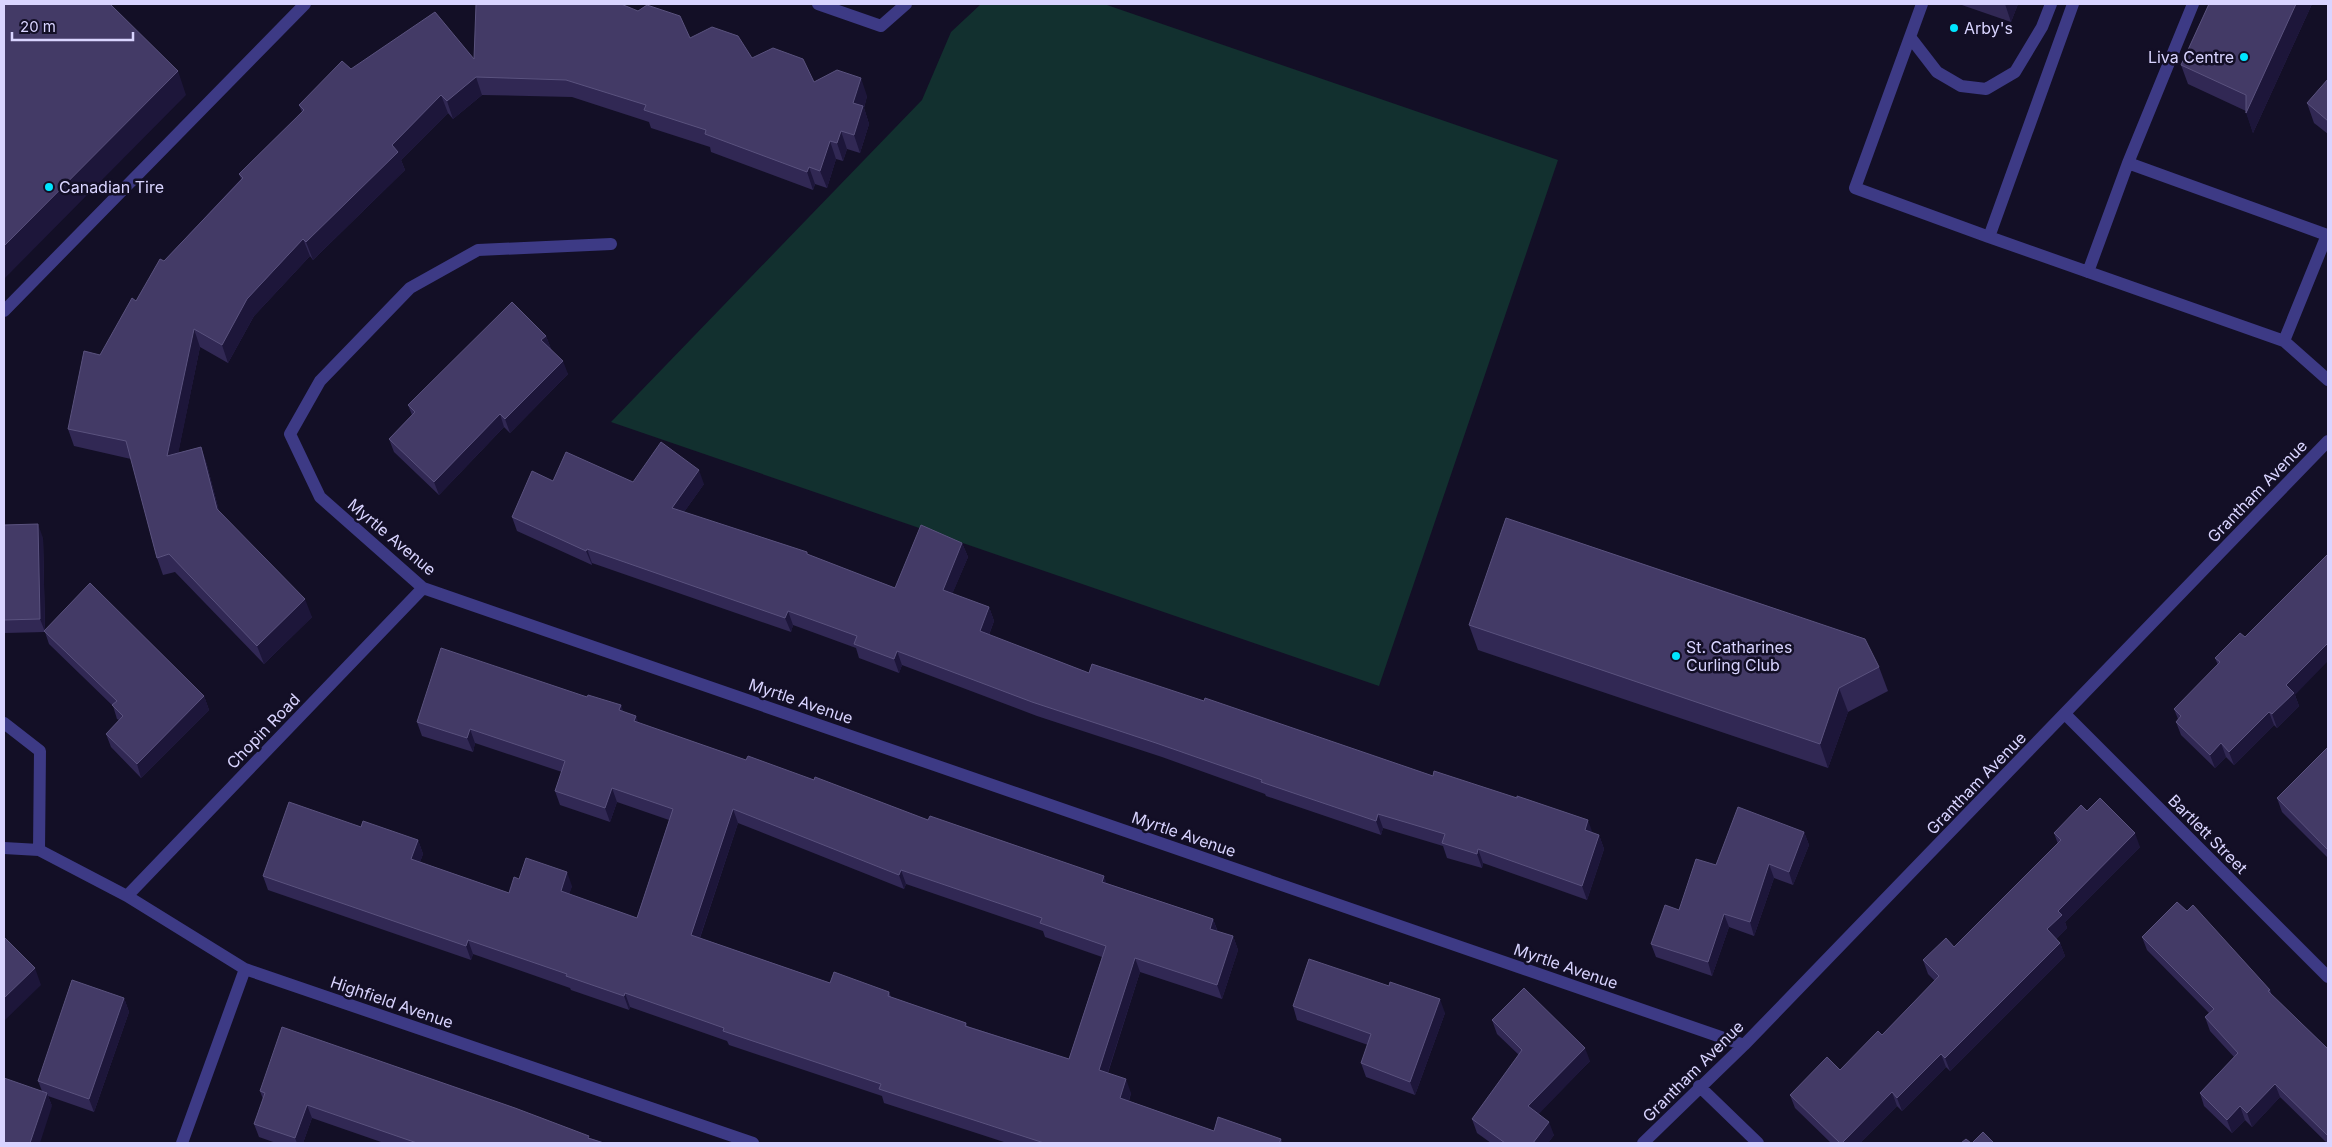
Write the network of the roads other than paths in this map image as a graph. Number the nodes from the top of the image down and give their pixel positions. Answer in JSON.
{"nodes":[{"id":1,"x":305,"y":4,"type":"edge"},
{"id":2,"x":818,"y":4,"type":"edge"},
{"id":3,"x":906,"y":4,"type":"edge"},
{"id":4,"x":1922,"y":4,"type":"edge"},
{"id":5,"x":2051,"y":4,"type":"edge"},
{"id":6,"x":2074,"y":4,"type":"edge"},
{"id":7,"x":2193,"y":4,"type":"edge"},
{"id":8,"x":1910,"y":37,"type":"junction"},
{"id":9,"x":2128,"y":163,"type":"junction"},
{"id":10,"x":1988,"y":237,"type":"junction"},
{"id":11,"x":612,"y":244,"type":"dead end"},
{"id":12,"x":2088,"y":272,"type":"junction"},
{"id":13,"x":4,"y":311,"type":"edge"},
{"id":14,"x":2284,"y":341,"type":"junction"},
{"id":15,"x":2328,"y":380,"type":"edge"},
{"id":16,"x":2328,"y":441,"type":"edge"},
{"id":17,"x":423,"y":588,"type":"junction"},
{"id":18,"x":2065,"y":714,"type":"junction"},
{"id":19,"x":4,"y":723,"type":"edge"},
{"id":20,"x":4,"y":848,"type":"edge"},
{"id":21,"x":39,"y":850,"type":"junction"},
{"id":22,"x":127,"y":896,"type":"junction"},
{"id":23,"x":245,"y":969,"type":"junction"},
{"id":24,"x":2328,"y":977,"type":"edge"},
{"id":25,"x":1744,"y":1045,"type":"junction"},
{"id":26,"x":1699,"y":1086,"type":"junction"},
{"id":27,"x":182,"y":1143,"type":"edge"},
{"id":28,"x":753,"y":1143,"type":"edge"},
{"id":29,"x":1643,"y":1143,"type":"edge"},
{"id":30,"x":1758,"y":1143,"type":"edge"}],
"edges":[{"from":1,"to":13,"type":"street"},
{"from":2,"to":3,"type":"street"},
{"from":4,"to":8,"type":"street"},
{"from":5,"to":8,"type":"street"},
{"from":6,"to":10,"type":"street"},
{"from":7,"to":9,"type":"street"},
{"from":8,"to":10,"type":"street"},
{"from":9,"to":12,"type":"street"},
{"from":9,"to":14,"type":"street"},
{"from":10,"to":12,"type":"street"},
{"from":11,"to":17,"type":"street","name":"Myrtle Avenue"},
{"from":12,"to":14,"type":"street"},
{"from":14,"to":15,"type":"street"},
{"from":16,"to":18,"type":"street","name":"Grantham Avenue"},
{"from":17,"to":22,"type":"street","name":"Chopin Road"},
{"from":17,"to":25,"type":"street","name":"Myrtle Avenue"},
{"from":18,"to":24,"type":"street","name":"Bartlett Street"},
{"from":18,"to":25,"type":"street","name":"Grantham Avenue"},
{"from":19,"to":21,"type":"street"},
{"from":20,"to":21,"type":"street","name":"Highfield Avenue"},
{"from":21,"to":22,"type":"street","name":"Highfield Avenue"},
{"from":22,"to":23,"type":"street","name":"Highfield Avenue"},
{"from":23,"to":27,"type":"street"},
{"from":23,"to":28,"type":"street","name":"Highfield Avenue"},
{"from":25,"to":26,"type":"street","name":"Grantham Avenue"},
{"from":26,"to":29,"type":"street","name":"Grantham Avenue"},
{"from":26,"to":30,"type":"street"}]}
